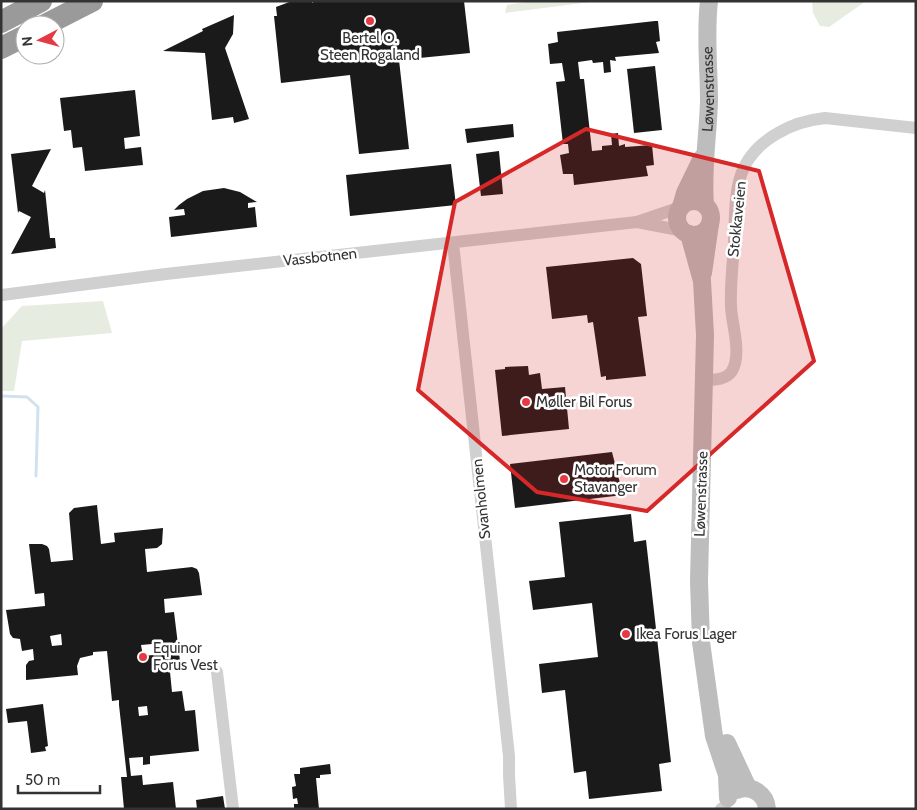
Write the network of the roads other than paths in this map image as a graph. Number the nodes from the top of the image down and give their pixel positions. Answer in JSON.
{"nodes":[{"id":1,"x":41,"y":1,"type":"edge"},
{"id":2,"x":92,"y":1,"type":"edge"},
{"id":3,"x":701,"y":1,"type":"edge"},
{"id":4,"x":709,"y":1,"type":"edge"},
{"id":5,"x":65,"y":15,"type":"edge"},
{"id":6,"x":1,"y":22,"type":"edge"},
{"id":7,"x":706,"y":25,"type":"junction"},
{"id":8,"x":15,"y":41,"type":"edge"},
{"id":9,"x":1,"y":48,"type":"edge"},
{"id":10,"x":916,"y":128,"type":"edge"},
{"id":11,"x":704,"y":153,"type":"junction"},
{"id":12,"x":705,"y":206,"type":"junction"},
{"id":13,"x":681,"y":207,"type":"junction"},
{"id":14,"x":638,"y":222,"type":"junction"},
{"id":15,"x":710,"y":224,"type":"junction"},
{"id":16,"x":687,"y":233,"type":"junction"},
{"id":17,"x":453,"y":242,"type":"junction"},
{"id":18,"x":702,"y":281,"type":"junction"},
{"id":19,"x":2,"y":297,"type":"edge"},
{"id":20,"x":704,"y":380,"type":"junction"},
{"id":21,"x":217,"y":672,"type":"dead end"},
{"id":22,"x":710,"y":706,"type":"junction"},
{"id":23,"x":509,"y":756,"type":"junction"},
{"id":24,"x":748,"y":788,"type":"junction"},
{"id":25,"x":724,"y":806,"type":"edge"},
{"id":26,"x":233,"y":809,"type":"edge"},
{"id":27,"x":511,"y":809,"type":"edge"},
{"id":28,"x":520,"y":809,"type":"edge"},
{"id":29,"x":767,"y":809,"type":"edge"}],
"edges":[{"from":1,"to":6,"type":"highway"},
{"from":2,"to":5,"type":"highway"},
{"from":3,"to":7,"type":"main road","name":"Løwenstrasse"},
{"from":4,"to":7,"type":"main road","name":"Løwenstrasse"},
{"from":7,"to":11,"type":"main road","name":"Løwenstrasse"},
{"from":8,"to":9,"type":"highway"},
{"from":10,"to":20,"type":"street","name":"Stokkaveien"},
{"from":11,"to":12,"type":"main road","name":"Løwenstrasse"},
{"from":11,"to":13,"type":"main road","name":"Løwenstrasse"},
{"from":12,"to":13,"type":"main road"},
{"from":12,"to":15,"type":"main road"},
{"from":13,"to":14,"type":"street","name":"Vassbotnen"},
{"from":13,"to":16,"type":"main road"},
{"from":14,"to":16,"type":"street","name":"Vassbotnen"},
{"from":14,"to":17,"type":"street","name":"Vassbotnen"},
{"from":15,"to":16,"type":"main road"},
{"from":15,"to":18,"type":"main road","name":"Løwenstrasse"},
{"from":16,"to":18,"type":"main road","name":"Løwenstrasse"},
{"from":17,"to":19,"type":"street","name":"Vassbotnen"},
{"from":17,"to":23,"type":"street","name":"Svanholmen"},
{"from":18,"to":20,"type":"main road","name":"Løwenstrasse"},
{"from":20,"to":22,"type":"main road","name":"Løwenstrasse"},
{"from":21,"to":26,"type":"street"},
{"from":22,"to":24,"type":"main road","name":"Løwenstrasse"},
{"from":22,"to":25,"type":"main road","name":"Løwenstrasse"},
{"from":23,"to":27,"type":"street","name":"Svanholmen"},
{"from":23,"to":28,"type":"street","name":"Svanholmen"},
{"from":24,"to":25,"type":"main road"},
{"from":24,"to":29,"type":"main road"}]}
